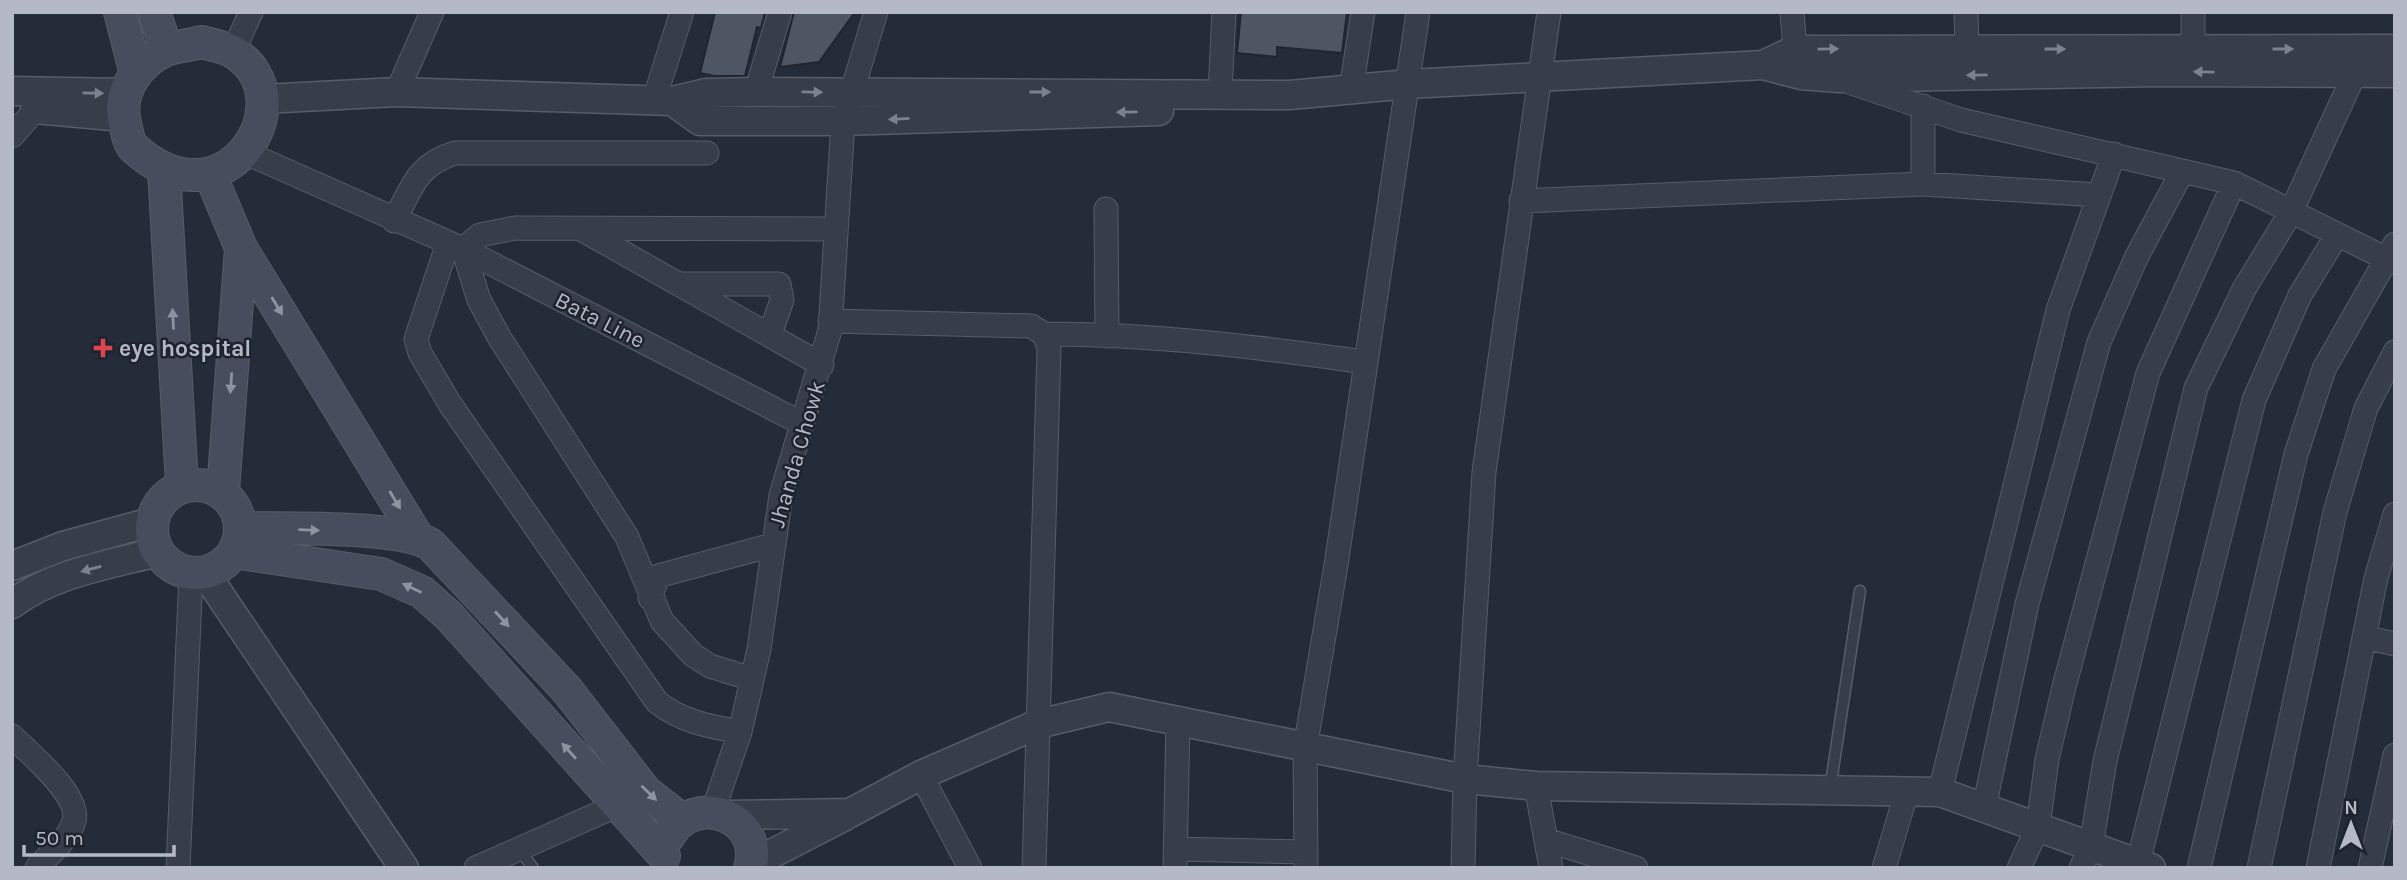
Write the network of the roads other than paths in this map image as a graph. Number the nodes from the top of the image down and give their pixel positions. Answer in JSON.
{"nodes":[{"id":1,"x":120,"y":12,"type":"edge"},
{"id":2,"x":154,"y":12,"type":"edge"},
{"id":3,"x":251,"y":12,"type":"edge"},
{"id":4,"x":432,"y":12,"type":"edge"},
{"id":5,"x":682,"y":12,"type":"edge"},
{"id":6,"x":780,"y":12,"type":"edge"},
{"id":7,"x":876,"y":12,"type":"edge"},
{"id":8,"x":1224,"y":12,"type":"edge"},
{"id":9,"x":1363,"y":12,"type":"edge"},
{"id":10,"x":1418,"y":12,"type":"edge"},
{"id":11,"x":1549,"y":12,"type":"edge"},
{"id":12,"x":1792,"y":12,"type":"edge"},
{"id":13,"x":1966,"y":12,"type":"edge"},
{"id":14,"x":2193,"y":12,"type":"edge"},
{"id":15,"x":1967,"y":49,"type":"junction"},
{"id":16,"x":2193,"y":49,"type":"junction"},
{"id":17,"x":2395,"y":49,"type":"edge"},
{"id":18,"x":167,"y":50,"type":"junction"},
{"id":19,"x":1795,"y":50,"type":"junction"},
{"id":20,"x":233,"y":52,"type":"junction"},
{"id":21,"x":1763,"y":65,"type":"junction"},
{"id":22,"x":2355,"y":73,"type":"junction"},
{"id":23,"x":2395,"y":73,"type":"edge"},
{"id":24,"x":1539,"y":78,"type":"junction"},
{"id":25,"x":1839,"y":78,"type":"junction"},
{"id":26,"x":1409,"y":84,"type":"junction"},
{"id":27,"x":1351,"y":90,"type":"junction"},
{"id":28,"x":12,"y":91,"type":"edge"},
{"id":29,"x":397,"y":92,"type":"junction"},
{"id":30,"x":756,"y":92,"type":"junction"},
{"id":31,"x":1220,"y":92,"type":"junction"},
{"id":32,"x":851,"y":93,"type":"junction"},
{"id":33,"x":128,"y":94,"type":"junction"},
{"id":34,"x":1290,"y":95,"type":"junction"},
{"id":35,"x":264,"y":99,"type":"junction"},
{"id":36,"x":663,"y":100,"type":"junction"},
{"id":37,"x":1923,"y":106,"type":"junction"},
{"id":38,"x":24,"y":109,"type":"edge"},
{"id":39,"x":843,"y":121,"type":"junction"},
{"id":40,"x":12,"y":136,"type":"edge"},
{"id":41,"x":244,"y":152,"type":"junction"},
{"id":42,"x":707,"y":153,"type":"dead end"},
{"id":43,"x":2114,"y":154,"type":"junction"},
{"id":44,"x":164,"y":170,"type":"junction"},
{"id":45,"x":2182,"y":172,"type":"junction"},
{"id":46,"x":210,"y":174,"type":"junction"},
{"id":47,"x":2234,"y":183,"type":"junction"},
{"id":48,"x":1923,"y":184,"type":"junction"},
{"id":49,"x":2098,"y":195,"type":"junction"},
{"id":50,"x":1521,"y":201,"type":"junction"},
{"id":51,"x":1106,"y":209,"type":"dead end"},
{"id":52,"x":2291,"y":212,"type":"junction"},
{"id":53,"x":394,"y":221,"type":"junction"},
{"id":54,"x":580,"y":228,"type":"junction"},
{"id":55,"x":836,"y":229,"type":"junction"},
{"id":56,"x":2337,"y":235,"type":"junction"},
{"id":57,"x":456,"y":246,"type":"junction"},
{"id":58,"x":241,"y":248,"type":"junction"},
{"id":59,"x":2392,"y":256,"type":"edge"},
{"id":60,"x":679,"y":285,"type":"junction"},
{"id":61,"x":830,"y":321,"type":"junction"},
{"id":62,"x":770,"y":334,"type":"junction"},
{"id":63,"x":1044,"y":334,"type":"junction"},
{"id":64,"x":1107,"y":336,"type":"junction"},
{"id":65,"x":2395,"y":352,"type":"edge"},
{"id":66,"x":1365,"y":362,"type":"junction"},
{"id":67,"x":822,"y":365,"type":"junction"},
{"id":68,"x":803,"y":424,"type":"junction"},
{"id":69,"x":182,"y":485,"type":"junction"},
{"id":70,"x":223,"y":491,"type":"junction"},
{"id":71,"x":2395,"y":514,"type":"edge"},
{"id":72,"x":154,"y":537,"type":"junction"},
{"id":73,"x":418,"y":538,"type":"junction"},
{"id":74,"x":237,"y":540,"type":"junction"},
{"id":75,"x":772,"y":545,"type":"junction"},
{"id":76,"x":12,"y":566,"type":"edge"},
{"id":77,"x":198,"y":573,"type":"junction"},
{"id":78,"x":1860,"y":591,"type":"dead end"},
{"id":79,"x":650,"y":598,"type":"junction"},
{"id":80,"x":12,"y":604,"type":"edge"},
{"id":81,"x":2364,"y":637,"type":"junction"},
{"id":82,"x":2395,"y":644,"type":"edge"},
{"id":83,"x":752,"y":679,"type":"junction"},
{"id":84,"x":1178,"y":719,"type":"junction"},
{"id":85,"x":1038,"y":724,"type":"junction"},
{"id":86,"x":740,"y":732,"type":"junction"},
{"id":87,"x":12,"y":736,"type":"edge"},
{"id":88,"x":1305,"y":748,"type":"junction"},
{"id":89,"x":2395,"y":755,"type":"edge"},
{"id":90,"x":921,"y":775,"type":"junction"},
{"id":91,"x":1465,"y":779,"type":"junction"},
{"id":92,"x":1536,"y":786,"type":"junction"},
{"id":93,"x":1830,"y":790,"type":"junction"},
{"id":94,"x":1907,"y":791,"type":"junction"},
{"id":95,"x":1940,"y":792,"type":"junction"},
{"id":96,"x":618,"y":805,"type":"junction"},
{"id":97,"x":1984,"y":808,"type":"junction"},
{"id":98,"x":720,"y":813,"type":"junction"},
{"id":99,"x":850,"y":813,"type":"junction"},
{"id":100,"x":682,"y":820,"type":"junction"},
{"id":101,"x":2038,"y":827,"type":"junction"},
{"id":102,"x":1546,"y":839,"type":"junction"},
{"id":103,"x":519,"y":849,"type":"junction"},
{"id":104,"x":2086,"y":857,"type":"edge"},
{"id":105,"x":1175,"y":858,"type":"edge"},
{"id":106,"x":1306,"y":860,"type":"edge"},
{"id":107,"x":665,"y":862,"type":"edge"},
{"id":108,"x":751,"y":866,"type":"edge"},
{"id":109,"x":2145,"y":866,"type":"edge"},
{"id":110,"x":1634,"y":867,"type":"edge"},
{"id":111,"x":37,"y":868,"type":"edge"},
{"id":112,"x":178,"y":868,"type":"edge"},
{"id":113,"x":404,"y":868,"type":"edge"},
{"id":114,"x":476,"y":868,"type":"edge"},
{"id":115,"x":533,"y":868,"type":"edge"},
{"id":116,"x":970,"y":868,"type":"edge"},
{"id":117,"x":1034,"y":868,"type":"edge"},
{"id":118,"x":1463,"y":868,"type":"edge"},
{"id":119,"x":1550,"y":868,"type":"edge"},
{"id":120,"x":1884,"y":868,"type":"edge"},
{"id":121,"x":2019,"y":868,"type":"edge"},
{"id":122,"x":2199,"y":868,"type":"edge"},
{"id":123,"x":2259,"y":868,"type":"edge"},
{"id":124,"x":2318,"y":868,"type":"edge"},
{"id":125,"x":2370,"y":868,"type":"edge"}],
"edges":[{"from":1,"to":33,"type":"main road"},
{"from":2,"to":18,"type":"main road"},
{"from":3,"to":20,"type":"street"},
{"from":4,"to":29,"type":"street"},
{"from":5,"to":36,"type":"street"},
{"from":6,"to":30,"type":"street"},
{"from":7,"to":32,"type":"street","name":"Jhanda Chowk"},
{"from":8,"to":31,"type":"street"},
{"from":9,"to":27,"type":"street"},
{"from":10,"to":26,"type":"street"},
{"from":11,"to":24,"type":"street"},
{"from":12,"to":19,"type":"street"},
{"from":13,"to":15,"type":"street"},
{"from":14,"to":16,"type":"street"},
{"from":15,"to":16,"type":"street","one_way":true},
{"from":19,"to":15,"type":"street","one_way":true},
{"from":16,"to":17,"type":"street","one_way":true},
{"from":18,"to":20,"type":"main road"},
{"from":18,"to":33,"type":"main road"},
{"from":19,"to":21,"type":"street"},
{"from":20,"to":35,"type":"main road"},
{"from":21,"to":24,"type":"street"},
{"from":21,"to":25,"type":"street"},
{"from":22,"to":23,"type":"street"},
{"from":22,"to":25,"type":"street","one_way":true},
{"from":22,"to":52,"type":"street"},
{"from":24,"to":26,"type":"street"},
{"from":24,"to":50,"type":"street"},
{"from":25,"to":37,"type":"street"},
{"from":26,"to":27,"type":"street"},
{"from":26,"to":66,"type":"street"},
{"from":27,"to":34,"type":"street"},
{"from":28,"to":33,"type":"street","one_way":true},
{"from":29,"to":35,"type":"street"},
{"from":29,"to":36,"type":"street"},
{"from":30,"to":32,"type":"street","one_way":true},
{"from":30,"to":36,"type":"street"},
{"from":32,"to":31,"type":"street","one_way":true},
{"from":31,"to":34,"type":"street"},
{"from":32,"to":39,"type":"street","name":"Jhanda Chowk"},
{"from":33,"to":38,"type":"street"},
{"from":33,"to":44,"type":"main road"},
{"from":34,"to":39,"type":"street","one_way":true},
{"from":35,"to":41,"type":"main road"},
{"from":36,"to":39,"type":"street"},
{"from":37,"to":43,"type":"street"},
{"from":37,"to":48,"type":"street"},
{"from":38,"to":40,"type":"street"},
{"from":39,"to":55,"type":"street","name":"Jhanda Chowk"},
{"from":41,"to":46,"type":"main road"},
{"from":41,"to":53,"type":"street","name":"Bata Line"},
{"from":42,"to":53,"type":"street"},
{"from":43,"to":45,"type":"street"},
{"from":43,"to":49,"type":"street"},
{"from":44,"to":46,"type":"main road"},
{"from":69,"to":44,"type":"main road","one_way":true},
{"from":45,"to":47,"type":"street"},
{"from":45,"to":97,"type":"street"},
{"from":46,"to":58,"type":"main road"},
{"from":47,"to":52,"type":"street"},
{"from":47,"to":101,"type":"street"},
{"from":48,"to":49,"type":"street"},
{"from":48,"to":50,"type":"street"},
{"from":49,"to":95,"type":"street"},
{"from":50,"to":91,"type":"street"},
{"from":51,"to":64,"type":"street"},
{"from":52,"to":56,"type":"street"},
{"from":52,"to":104,"type":"street"},
{"from":53,"to":57,"type":"street","name":"Bata Line"},
{"from":54,"to":55,"type":"street"},
{"from":54,"to":57,"type":"street"},
{"from":54,"to":60,"type":"street"},
{"from":55,"to":61,"type":"street","name":"Jhanda Chowk"},
{"from":56,"to":59,"type":"street"},
{"from":56,"to":109,"type":"street"},
{"from":57,"to":68,"type":"street","name":"Bata Line"},
{"from":57,"to":79,"type":"street"},
{"from":57,"to":86,"type":"street"},
{"from":58,"to":70,"type":"main road","one_way":true},
{"from":58,"to":73,"type":"main road","one_way":true},
{"from":59,"to":122,"type":"street"},
{"from":60,"to":62,"type":"street"},
{"from":60,"to":62,"type":"street"},
{"from":61,"to":63,"type":"street"},
{"from":61,"to":67,"type":"street","name":"Jhanda Chowk"},
{"from":62,"to":67,"type":"street"},
{"from":63,"to":64,"type":"street"},
{"from":63,"to":85,"type":"street"},
{"from":64,"to":66,"type":"street"},
{"from":65,"to":123,"type":"street"},
{"from":66,"to":88,"type":"street"},
{"from":67,"to":68,"type":"street","name":"Jhanda Chowk"},
{"from":68,"to":75,"type":"street","name":"Jhanda Chowk"},
{"from":69,"to":70,"type":"main road"},
{"from":69,"to":72,"type":"main road"},
{"from":70,"to":74,"type":"main road"},
{"from":71,"to":81,"type":"street"},
{"from":72,"to":76,"type":"street"},
{"from":72,"to":77,"type":"main road"},
{"from":72,"to":80,"type":"street","one_way":true},
{"from":74,"to":73,"type":"main road","one_way":true},
{"from":73,"to":100,"type":"main road","one_way":true},
{"from":74,"to":77,"type":"main road"},
{"from":96,"to":74,"type":"main road","one_way":true},
{"from":75,"to":79,"type":"street"},
{"from":75,"to":83,"type":"street","name":"Jhanda Chowk"},
{"from":77,"to":112,"type":"street"},
{"from":77,"to":113,"type":"street"},
{"from":78,"to":93,"type":"lane"},
{"from":79,"to":83,"type":"street"},
{"from":81,"to":82,"type":"street"},
{"from":81,"to":124,"type":"street"},
{"from":83,"to":86,"type":"street","name":"Jhanda Chowk"},
{"from":84,"to":85,"type":"street"},
{"from":84,"to":88,"type":"street"},
{"from":84,"to":105,"type":"street"},
{"from":85,"to":90,"type":"street"},
{"from":85,"to":117,"type":"street"},
{"from":86,"to":98,"type":"street","name":"Jhanda Chowk"},
{"from":87,"to":111,"type":"street"},
{"from":88,"to":91,"type":"street"},
{"from":88,"to":106,"type":"street"},
{"from":89,"to":125,"type":"street"},
{"from":90,"to":99,"type":"street"},
{"from":90,"to":116,"type":"street"},
{"from":91,"to":92,"type":"street"},
{"from":91,"to":118,"type":"street"},
{"from":92,"to":93,"type":"street"},
{"from":92,"to":102,"type":"street"},
{"from":93,"to":94,"type":"street"},
{"from":94,"to":95,"type":"street"},
{"from":94,"to":120,"type":"street"},
{"from":95,"to":97,"type":"street"},
{"from":96,"to":103,"type":"street"},
{"from":96,"to":107,"type":"main road"},
{"from":97,"to":101,"type":"street"},
{"from":98,"to":99,"type":"street"},
{"from":98,"to":100,"type":"main road"},
{"from":98,"to":108,"type":"main road"},
{"from":99,"to":108,"type":"street"},
{"from":100,"to":107,"type":"main road"},
{"from":101,"to":104,"type":"street"},
{"from":101,"to":121,"type":"street"},
{"from":102,"to":110,"type":"street"},
{"from":102,"to":119,"type":"street"},
{"from":103,"to":114,"type":"street"},
{"from":103,"to":115,"type":"lane"},
{"from":104,"to":109,"type":"street"},
{"from":105,"to":106,"type":"street"}]}
